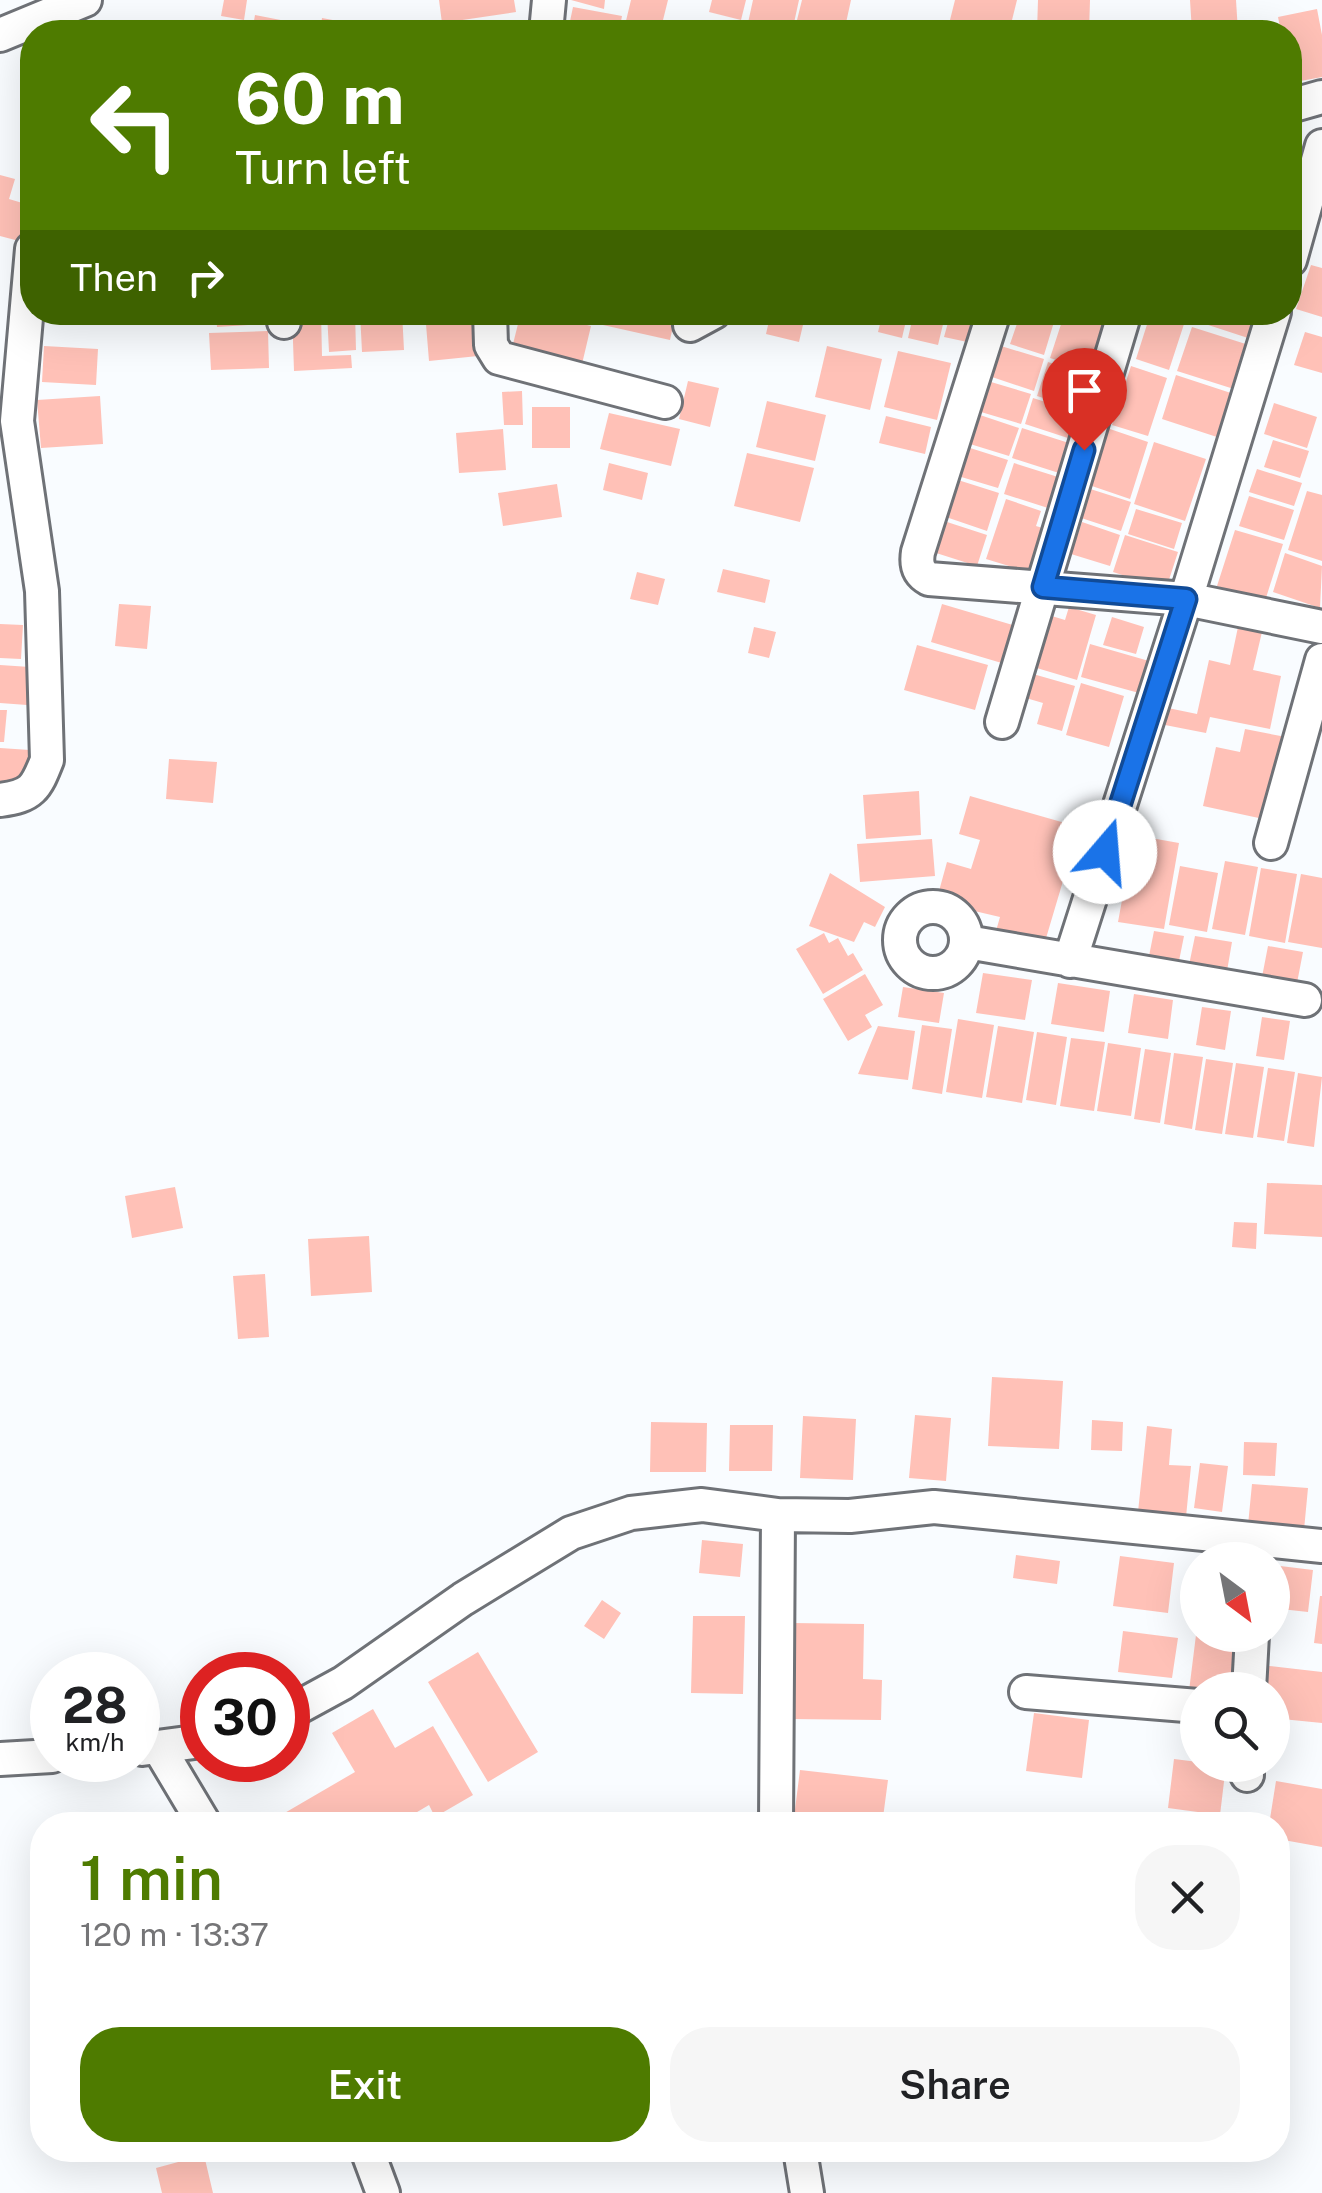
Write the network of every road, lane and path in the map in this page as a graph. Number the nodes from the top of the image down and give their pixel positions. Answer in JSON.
{"nodes":[{"id":1,"x":85,"y":0,"type":"edge"},
{"id":2,"x":38,"y":20,"type":"edge"},
{"id":3,"x":1322,"y":146,"type":"edge"},
{"id":4,"x":1302,"y":236,"type":"edge"},
{"id":5,"x":25,"y":325,"type":"edge"},
{"id":6,"x":488,"y":325,"type":"edge"},
{"id":7,"x":990,"y":325,"type":"edge"},
{"id":8,"x":1121,"y":325,"type":"edge"},
{"id":9,"x":1270,"y":325,"type":"edge"},
{"id":10,"x":666,"y":402,"type":"dead end"},
{"id":11,"x":1043,"y":587,"type":"junction"},
{"id":12,"x":1186,"y":599,"type":"junction"},
{"id":13,"x":1322,"y":627,"type":"edge"},
{"id":14,"x":1322,"y":660,"type":"edge"},
{"id":15,"x":1002,"y":722,"type":"dead end"},
{"id":16,"x":0,"y":800,"type":"edge"},
{"id":17,"x":1271,"y":842,"type":"dead end"},
{"id":18,"x":967,"y":942,"type":"dead end"},
{"id":19,"x":1070,"y":960,"type":"junction"},
{"id":20,"x":1305,"y":1000,"type":"dead end"},
{"id":21,"x":778,"y":1516,"type":"junction"},
{"id":22,"x":1194,"y":1542,"type":"edge"},
{"id":23,"x":1322,"y":1546,"type":"edge"},
{"id":24,"x":1290,"y":1548,"type":"edge"},
{"id":25,"x":1026,"y":1692,"type":"dead end"},
{"id":26,"x":310,"y":1701,"type":"edge"},
{"id":27,"x":1180,"y":1705,"type":"edge"},
{"id":28,"x":30,"y":1757,"type":"edge"},
{"id":29,"x":0,"y":1759,"type":"edge"},
{"id":30,"x":160,"y":1765,"type":"edge"},
{"id":31,"x":195,"y":1812,"type":"edge"},
{"id":32,"x":776,"y":1812,"type":"edge"},
{"id":33,"x":372,"y":2162,"type":"edge"},
{"id":34,"x":802,"y":2162,"type":"edge"},
{"id":35,"x":384,"y":2193,"type":"edge"},
{"id":36,"x":807,"y":2193,"type":"edge"}],
"edges":[{"from":1,"to":2,"type":"street"},
{"from":3,"to":4,"type":"street"},
{"from":5,"to":16,"type":"street"},
{"from":6,"to":10,"type":"street"},
{"from":7,"to":11,"type":"street"},
{"from":8,"to":11,"type":"street"},
{"from":9,"to":12,"type":"street"},
{"from":11,"to":12,"type":"street"},
{"from":11,"to":15,"type":"street"},
{"from":12,"to":13,"type":"street"},
{"from":12,"to":19,"type":"street"},
{"from":14,"to":17,"type":"street"},
{"from":18,"to":19,"type":"street"},
{"from":19,"to":20,"type":"street"},
{"from":21,"to":22,"type":"street"},
{"from":21,"to":26,"type":"street"},
{"from":21,"to":32,"type":"street"},
{"from":23,"to":24,"type":"street"},
{"from":25,"to":27,"type":"street"},
{"from":28,"to":29,"type":"street"},
{"from":30,"to":31,"type":"street"},
{"from":33,"to":35,"type":"street"},
{"from":34,"to":36,"type":"street"}]}
